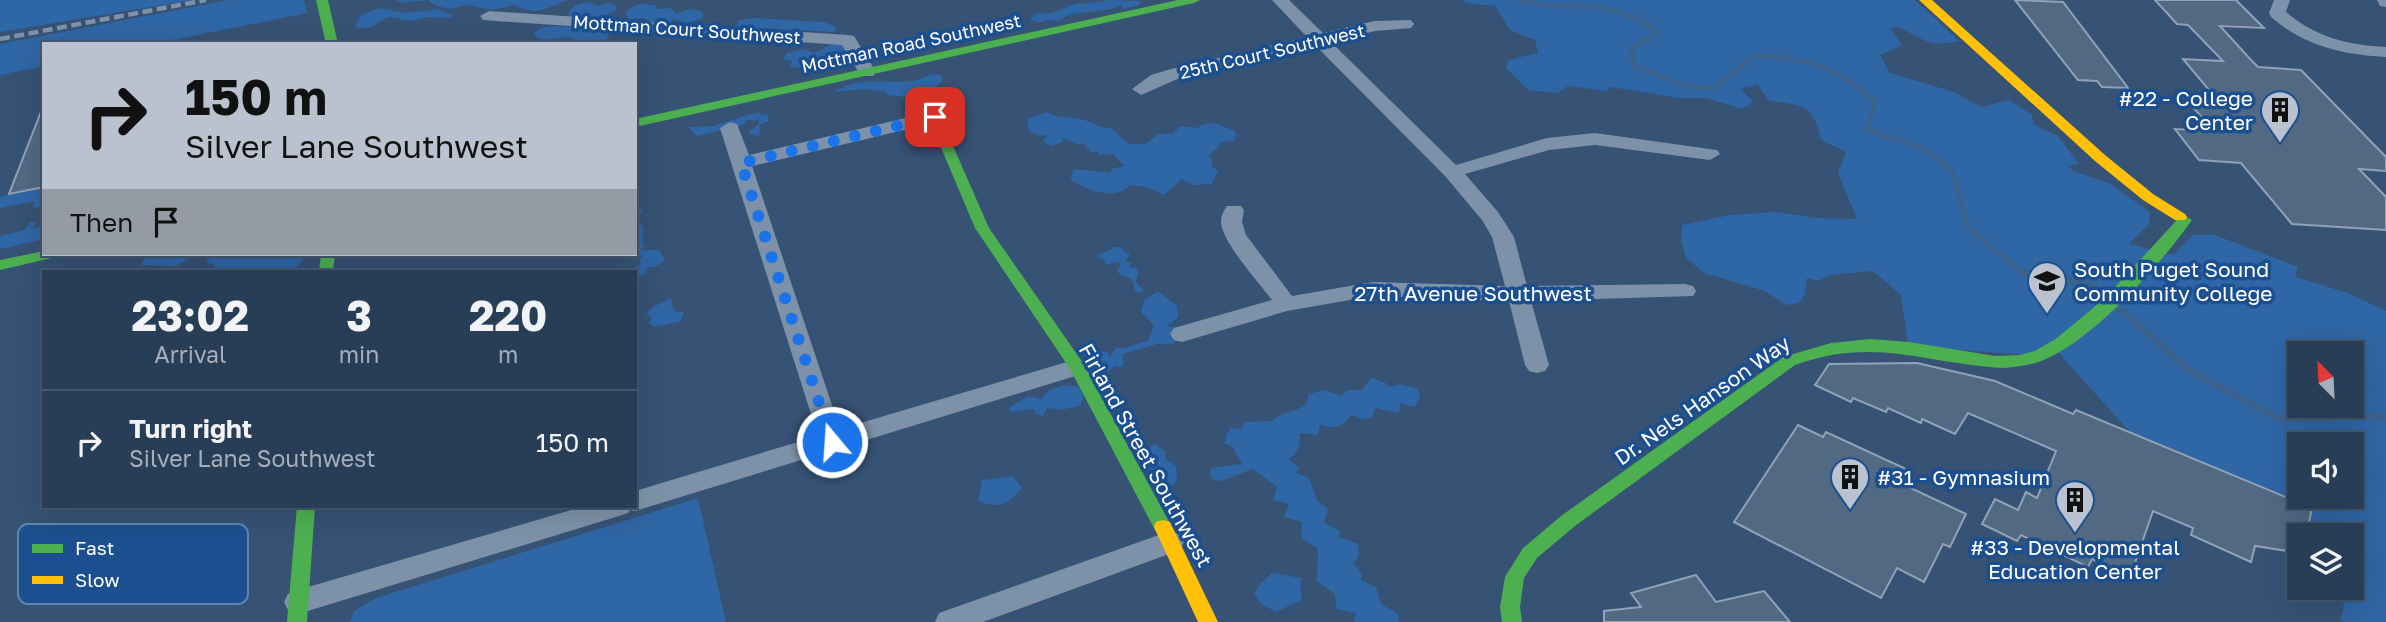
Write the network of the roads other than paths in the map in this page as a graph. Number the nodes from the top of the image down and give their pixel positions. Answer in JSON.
{"nodes":[{"id":1,"x":322,"y":0,"type":"edge"},
{"id":2,"x":1194,"y":0,"type":"edge"},
{"id":3,"x":1279,"y":0,"type":"edge"},
{"id":4,"x":1925,"y":0,"type":"edge"},
{"id":5,"x":2282,"y":0,"type":"edge"},
{"id":6,"x":489,"y":16,"type":"dead end"},
{"id":7,"x":1405,"y":24,"type":"dead end"},
{"id":8,"x":1320,"y":39,"type":"junction"},
{"id":9,"x":332,"y":42,"type":"edge"},
{"id":10,"x":2386,"y":52,"type":"edge"},
{"id":11,"x":867,"y":72,"type":"junction"},
{"id":12,"x":1141,"y":89,"type":"dead end"},
{"id":13,"x":923,"y":91,"type":"dead end"},
{"id":14,"x":935,"y":117,"type":"junction"},
{"id":15,"x":637,"y":123,"type":"edge"},
{"id":16,"x":730,"y":128,"type":"dead end"},
{"id":17,"x":1710,"y":155,"type":"dead end"},
{"id":18,"x":741,"y":163,"type":"junction"},
{"id":19,"x":1452,"y":172,"type":"junction"},
{"id":20,"x":1234,"y":210,"type":"dead end"},
{"id":21,"x":42,"y":256,"type":"edge"},
{"id":22,"x":0,"y":265,"type":"edge"},
{"id":23,"x":1685,"y":291,"type":"dead end"},
{"id":24,"x":1517,"y":294,"type":"junction"},
{"id":25,"x":1286,"y":304,"type":"junction"},
{"id":26,"x":1182,"y":334,"type":"dead end"},
{"id":27,"x":1537,"y":365,"type":"dead end"},
{"id":28,"x":1077,"y":367,"type":"junction"},
{"id":29,"x":832,"y":442,"type":"junction"},
{"id":30,"x":637,"y":500,"type":"edge"},
{"id":31,"x":306,"y":508,"type":"edge"},
{"id":32,"x":613,"y":508,"type":"edge"},
{"id":33,"x":1170,"y":542,"type":"junction"},
{"id":34,"x":298,"y":612,"type":"edge"},
{"id":35,"x":950,"y":622,"type":"edge"},
{"id":36,"x":1208,"y":622,"type":"edge"},
{"id":37,"x":1512,"y":622,"type":"edge"}],
"edges":[{"from":1,"to":9,"type":"street"},
{"from":2,"to":11,"type":"street","name":"Mottman Road Southwest"},
{"from":3,"to":8,"type":"street"},
{"from":4,"to":37,"type":"street","name":"Dr. Nels Hanson Way"},
{"from":5,"to":10,"type":"street"},
{"from":6,"to":11,"type":"street","name":"Mottman Court Southwest"},
{"from":7,"to":8,"type":"street","name":"25th Court Southwest"},
{"from":8,"to":12,"type":"street","name":"25th Court Southwest"},
{"from":8,"to":19,"type":"street"},
{"from":11,"to":15,"type":"street","name":"Mottman Road Southwest"},
{"from":13,"to":14,"type":"street","name":"Firland Street Southwest"},
{"from":14,"to":18,"type":"street"},
{"from":14,"to":28,"type":"street","name":"Firland Street Southwest"},
{"from":16,"to":18,"type":"street"},
{"from":17,"to":19,"type":"street"},
{"from":18,"to":29,"type":"street"},
{"from":19,"to":24,"type":"street"},
{"from":20,"to":25,"type":"street"},
{"from":21,"to":22,"type":"street"},
{"from":23,"to":24,"type":"street","name":"27th Avenue Southwest"},
{"from":24,"to":25,"type":"street","name":"27th Avenue Southwest"},
{"from":24,"to":27,"type":"street"},
{"from":25,"to":26,"type":"street","name":"27th Avenue Southwest"},
{"from":28,"to":29,"type":"street"},
{"from":28,"to":33,"type":"street","name":"Firland Street Southwest"},
{"from":29,"to":30,"type":"street"},
{"from":31,"to":34,"type":"street"},
{"from":32,"to":34,"type":"street"},
{"from":33,"to":35,"type":"street"},
{"from":33,"to":36,"type":"street","name":"Firland Street Southwest"}]}
